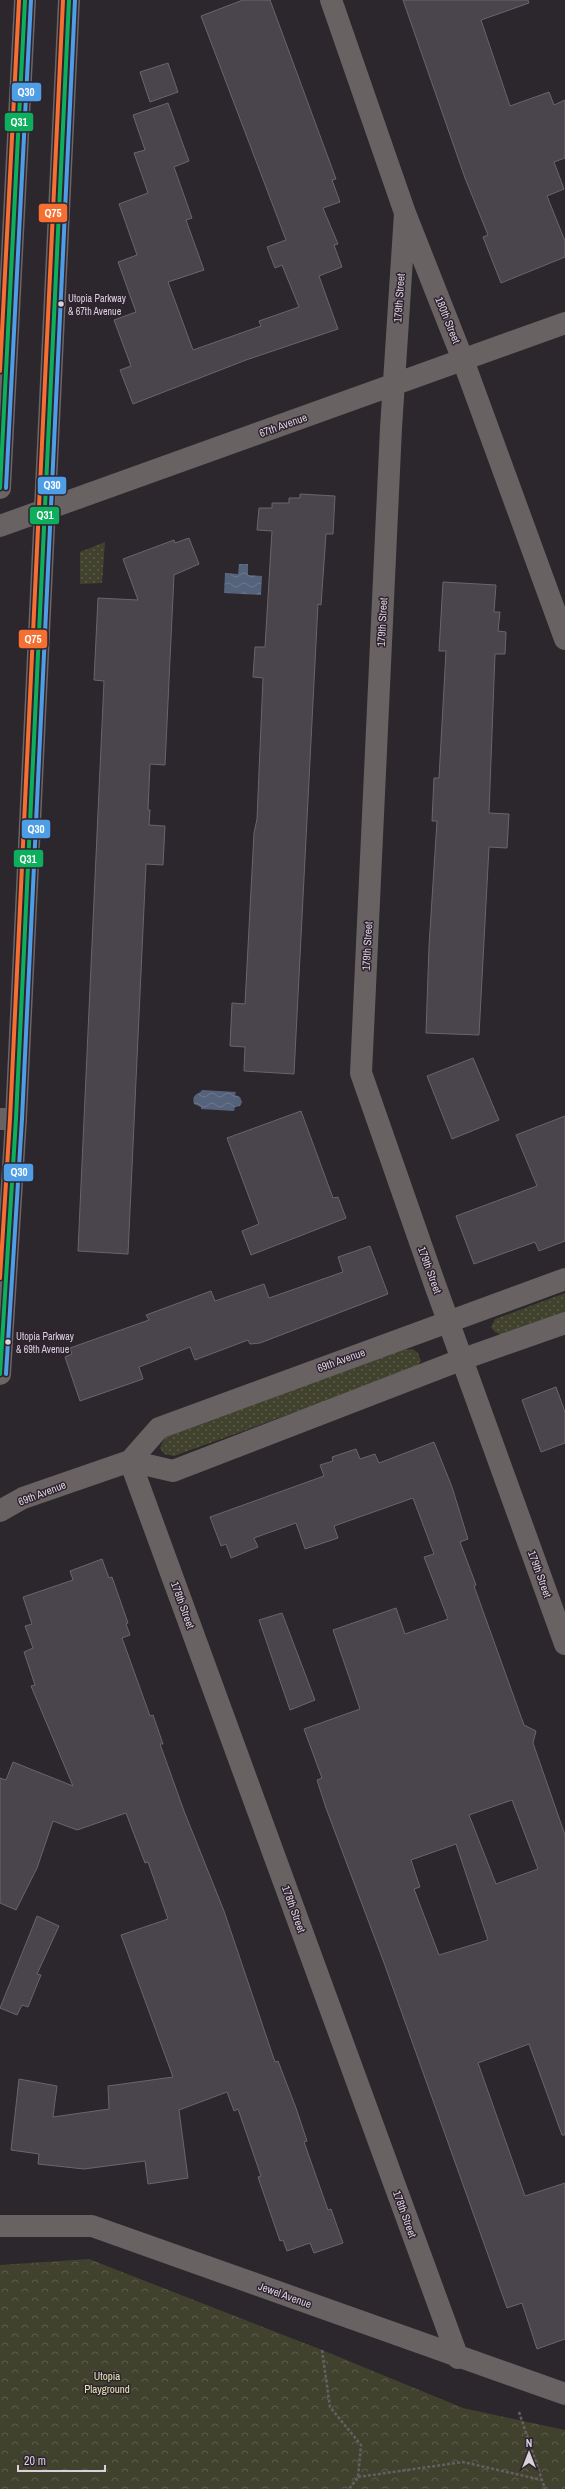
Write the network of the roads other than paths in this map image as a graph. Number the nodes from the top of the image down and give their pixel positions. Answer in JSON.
{"nodes":[{"id":1,"x":25,"y":0,"type":"edge"},
{"id":2,"x":68,"y":0,"type":"edge"},
{"id":3,"x":331,"y":0,"type":"edge"},
{"id":4,"x":405,"y":213,"type":"junction"},
{"id":5,"x":565,"y":323,"type":"edge"},
{"id":6,"x":463,"y":360,"type":"junction"},
{"id":7,"x":394,"y":385,"type":"junction"},
{"id":8,"x":0,"y":488,"type":"edge"},
{"id":9,"x":43,"y":511,"type":"junction"},
{"id":10,"x":0,"y":526,"type":"edge"},
{"id":11,"x":565,"y":639,"type":"edge"},
{"id":12,"x":8,"y":1119,"type":"edge"},
{"id":13,"x":565,"y":1279,"type":"edge"},
{"id":14,"x":449,"y":1320,"type":"junction"},
{"id":15,"x":565,"y":1323,"type":"edge"},
{"id":16,"x":462,"y":1359,"type":"junction"},
{"id":17,"x":0,"y":1374,"type":"edge"},
{"id":18,"x":130,"y":1461,"type":"junction"},
{"id":19,"x":0,"y":1511,"type":"edge"},
{"id":20,"x":565,"y":1644,"type":"edge"},
{"id":21,"x":0,"y":2226,"type":"edge"},
{"id":22,"x":458,"y":2358,"type":"junction"},
{"id":23,"x":565,"y":2394,"type":"edge"}],
"edges":[{"from":1,"to":8,"type":"main road"},
{"from":2,"to":9,"type":"main road"},
{"from":3,"to":4,"type":"street","name":"180th Street"},
{"from":4,"to":6,"type":"street","name":"180th Street"},
{"from":4,"to":7,"type":"street","name":"179th Street"},
{"from":5,"to":6,"type":"street","name":"67th Avenue"},
{"from":6,"to":7,"type":"street","name":"67th Avenue"},
{"from":6,"to":11,"type":"street","name":"180th Street"},
{"from":7,"to":9,"type":"street","name":"67th Avenue"},
{"from":7,"to":14,"type":"street","name":"179th Street"},
{"from":9,"to":10,"type":"street","name":"67th Avenue"},
{"from":9,"to":12,"type":"main road"},
{"from":12,"to":17,"type":"main road"},
{"from":13,"to":14,"type":"street","name":"69th Avenue"},
{"from":14,"to":16,"type":"street","name":"179th Street"},
{"from":14,"to":18,"type":"street","name":"69th Avenue"},
{"from":15,"to":16,"type":"street"},
{"from":16,"to":18,"type":"street"},
{"from":16,"to":20,"type":"street","name":"179th Street"},
{"from":18,"to":19,"type":"street","name":"69th Avenue"},
{"from":18,"to":22,"type":"street","name":"178th Street"},
{"from":21,"to":22,"type":"street","name":"Jewel Avenue"},
{"from":22,"to":23,"type":"street","name":"Jewel Avenue"}]}
